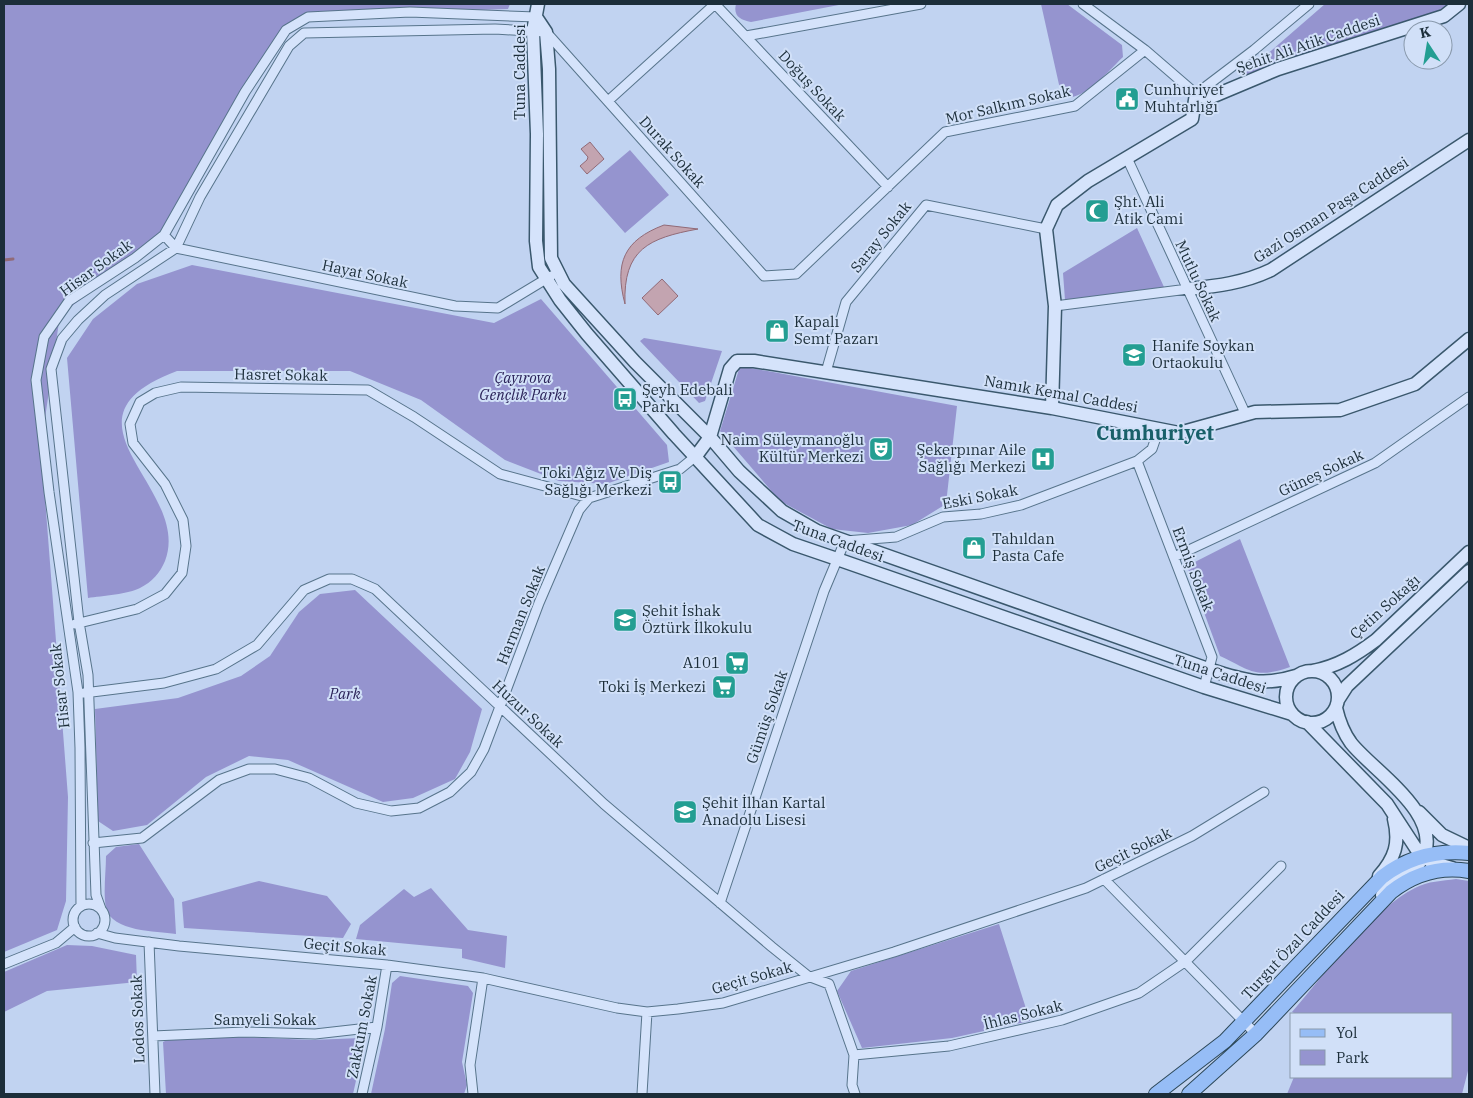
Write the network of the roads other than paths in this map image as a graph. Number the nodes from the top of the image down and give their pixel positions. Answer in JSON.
{"nodes":[{"id":1,"x":921,"y":4,"type":"edge"},
{"id":2,"x":1083,"y":4,"type":"edge"},
{"id":3,"x":1459,"y":4,"type":"edge"},
{"id":4,"x":1303,"y":5,"type":"edge"},
{"id":5,"x":537,"y":10,"type":"edge"},
{"id":6,"x":533,"y":32,"type":"junction"},
{"id":7,"x":546,"y":32,"type":"junction"},
{"id":8,"x":746,"y":36,"type":"junction"},
{"id":9,"x":1145,"y":50,"type":"junction"},
{"id":10,"x":1196,"y":94,"type":"junction"},
{"id":11,"x":608,"y":101,"type":"junction"},
{"id":12,"x":1469,"y":140,"type":"edge"},
{"id":13,"x":1126,"y":158,"type":"junction"},
{"id":14,"x":888,"y":187,"type":"junction"},
{"id":15,"x":1046,"y":229,"type":"junction"},
{"id":16,"x":164,"y":235,"type":"junction"},
{"id":17,"x":176,"y":248,"type":"junction"},
{"id":18,"x":558,"y":272,"type":"junction"},
{"id":19,"x":796,"y":274,"type":"joint"},
{"id":20,"x":546,"y":278,"type":"junction"},
{"id":21,"x":1188,"y":290,"type":"junction"},
{"id":22,"x":1055,"y":306,"type":"junction"},
{"id":23,"x":1469,"y":339,"type":"edge"},
{"id":24,"x":826,"y":372,"type":"junction"},
{"id":25,"x":1469,"y":397,"type":"edge"},
{"id":26,"x":1052,"y":408,"type":"junction"},
{"id":27,"x":1246,"y":415,"type":"junction"},
{"id":28,"x":1158,"y":429,"type":"junction"},
{"id":29,"x":710,"y":437,"type":"junction"},
{"id":30,"x":696,"y":456,"type":"junction"},
{"id":31,"x":1137,"y":461,"type":"junction"},
{"id":32,"x":590,"y":498,"type":"junction"},
{"id":33,"x":845,"y":541,"type":"junction"},
{"id":34,"x":1469,"y":552,"type":"edge"},
{"id":35,"x":1174,"y":557,"type":"junction"},
{"id":36,"x":837,"y":559,"type":"junction"},
{"id":37,"x":1469,"y":571,"type":"edge"},
{"id":38,"x":79,"y":622,"type":"junction"},
{"id":39,"x":68,"y":627,"type":"junction"},
{"id":40,"x":1208,"y":669,"type":"junction"},
{"id":41,"x":1312,"y":671,"type":"junction"},
{"id":42,"x":1296,"y":676,"type":"junction"},
{"id":43,"x":1204,"y":687,"type":"junction"},
{"id":44,"x":78,"y":692,"type":"junction"},
{"id":45,"x":90,"y":693,"type":"junction"},
{"id":46,"x":1337,"y":704,"type":"junction"},
{"id":47,"x":500,"y":706,"type":"junction"},
{"id":48,"x":1292,"y":714,"type":"junction"},
{"id":49,"x":1307,"y":722,"type":"junction"},
{"id":50,"x":1264,"y":792,"type":"dead end"},
{"id":51,"x":1379,"y":796,"type":"junction"},
{"id":52,"x":1406,"y":797,"type":"junction"},
{"id":53,"x":94,"y":843,"type":"junction"},
{"id":54,"x":1469,"y":848,"type":"edge"},
{"id":55,"x":1469,"y":853,"type":"edge"},
{"id":56,"x":1424,"y":856,"type":"junction"},
{"id":57,"x":1281,"y":866,"type":"dead end"},
{"id":58,"x":1463,"y":870,"type":"edge"},
{"id":59,"x":1104,"y":879,"type":"junction"},
{"id":60,"x":1366,"y":891,"type":"junction"},
{"id":61,"x":720,"y":903,"type":"junction"},
{"id":62,"x":80,"y":906,"type":"junction"},
{"id":63,"x":100,"y":909,"type":"junction"},
{"id":64,"x":1368,"y":916,"type":"junction"},
{"id":65,"x":75,"y":927,"type":"junction"},
{"id":66,"x":97,"y":933,"type":"junction"},
{"id":67,"x":149,"y":942,"type":"junction"},
{"id":68,"x":1186,"y":961,"type":"junction"},
{"id":69,"x":4,"y":964,"type":"edge"},
{"id":70,"x":387,"y":965,"type":"junction"},
{"id":71,"x":808,"y":976,"type":"junction"},
{"id":72,"x":483,"y":978,"type":"junction"},
{"id":73,"x":647,"y":1012,"type":"junction"},
{"id":74,"x":1244,"y":1022,"type":"junction"},
{"id":75,"x":377,"y":1027,"type":"junction"},
{"id":76,"x":1256,"y":1034,"type":"junction"},
{"id":77,"x":153,"y":1036,"type":"junction"},
{"id":78,"x":854,"y":1054,"type":"junction"},
{"id":79,"x":155,"y":1094,"type":"edge"},
{"id":80,"x":362,"y":1094,"type":"edge"},
{"id":81,"x":473,"y":1094,"type":"edge"},
{"id":82,"x":642,"y":1094,"type":"edge"},
{"id":83,"x":855,"y":1094,"type":"edge"},
{"id":84,"x":1156,"y":1094,"type":"edge"},
{"id":85,"x":1189,"y":1094,"type":"edge"}],
"edges":[{"from":1,"to":8,"type":"street"},
{"from":2,"to":9,"type":"street"},
{"from":3,"to":10,"type":"street","name":"Şehit Ali Atik Caddesi"},
{"from":4,"to":10,"type":"street"},
{"from":5,"to":6,"type":"street","name":"Tuna Caddesi"},
{"from":5,"to":7,"type":"street","name":"Tuna Caddesi"},
{"from":5,"to":16,"type":"street","name":"Hisar Sokak"},
{"from":6,"to":7,"type":"street"},
{"from":6,"to":17,"type":"street"},
{"from":6,"to":20,"type":"street","name":"Tuna Caddesi"},
{"from":7,"to":11,"type":"street","name":"Durak Sokak"},
{"from":7,"to":18,"type":"street","name":"Tuna Caddesi"},
{"from":8,"to":11,"type":"street","name":"Doğuş Sokak"},
{"from":8,"to":14,"type":"street","name":"Doğuş Sokak"},
{"from":9,"to":10,"type":"street"},
{"from":9,"to":14,"type":"street","name":"Mor Salkım Sokak"},
{"from":10,"to":13,"type":"street"},
{"from":11,"to":19,"type":"street","name":"Durak Sokak"},
{"from":12,"to":21,"type":"street","name":"Gazi Osman Paşa Caddesi"},
{"from":13,"to":15,"type":"street"},
{"from":13,"to":21,"type":"street","name":"Mutlu Sokak"},
{"from":14,"to":19,"type":"street","name":"Mor Salkım Sokak"},
{"from":15,"to":22,"type":"street"},
{"from":15,"to":24,"type":"street","name":"Saray Sokak"},
{"from":16,"to":17,"type":"street"},
{"from":16,"to":39,"type":"street","name":"Hisar Sokak"},
{"from":17,"to":20,"type":"street","name":"Hayat Sokak"},
{"from":17,"to":38,"type":"street","name":"Hisar Sokak"},
{"from":18,"to":20,"type":"street","name":"Hayat Sokak"},
{"from":18,"to":29,"type":"street","name":"Tuna Caddesi"},
{"from":20,"to":30,"type":"street","name":"Tuna Caddesi"},
{"from":21,"to":22,"type":"street","name":"Gazi Osman Paşa Caddesi"},
{"from":21,"to":27,"type":"street","name":"Mutlu Sokak"},
{"from":22,"to":26,"type":"street"},
{"from":23,"to":27,"type":"street","name":"Namık Kemal Caddesi"},
{"from":24,"to":26,"type":"street","name":"Namık Kemal Caddesi"},
{"from":24,"to":29,"type":"street","name":"Namık Kemal Caddesi"},
{"from":25,"to":35,"type":"street","name":"Güneş Sokak"},
{"from":26,"to":28,"type":"street","name":"Namık Kemal Caddesi"},
{"from":27,"to":28,"type":"street","name":"Namık Kemal Caddesi"},
{"from":28,"to":31,"type":"street","name":"Eski Sokak"},
{"from":29,"to":30,"type":"street"},
{"from":29,"to":33,"type":"street","name":"Tuna Caddesi"},
{"from":30,"to":32,"type":"street"},
{"from":30,"to":36,"type":"street","name":"Tuna Caddesi"},
{"from":31,"to":33,"type":"street","name":"Eski Sokak"},
{"from":31,"to":35,"type":"street","name":"Ermiş Sokak"},
{"from":32,"to":38,"type":"street","name":"Hasret Sokak"},
{"from":32,"to":47,"type":"street","name":"Harman Sokak"},
{"from":33,"to":36,"type":"street","name":"Gümüş Sokak"},
{"from":33,"to":40,"type":"street","name":"Tuna Caddesi"},
{"from":34,"to":41,"type":"street","name":"Çetin Sokağı"},
{"from":35,"to":40,"type":"street","name":"Ermiş Sokak"},
{"from":36,"to":43,"type":"street","name":"Tuna Caddesi"},
{"from":36,"to":61,"type":"street","name":"Gümüş Sokak"},
{"from":37,"to":46,"type":"street"},
{"from":38,"to":39,"type":"street","name":"Hasret Sokak"},
{"from":38,"to":45,"type":"street","name":"Hisar Sokak"},
{"from":39,"to":44,"type":"street","name":"Hisar Sokak"},
{"from":40,"to":42,"type":"street","name":"Tuna Caddesi"},
{"from":40,"to":43,"type":"street","name":"Ermiş Sokak"},
{"from":41,"to":42,"type":"street"},
{"from":41,"to":46,"type":"street"},
{"from":42,"to":48,"type":"street"},
{"from":43,"to":48,"type":"street","name":"Tuna Caddesi"},
{"from":44,"to":45,"type":"street","name":"Huzur Sokak"},
{"from":44,"to":62,"type":"street","name":"Hisar Sokak"},
{"from":45,"to":47,"type":"street","name":"Huzur Sokak"},
{"from":45,"to":53,"type":"street","name":"Hisar Sokak"},
{"from":46,"to":49,"type":"street"},
{"from":46,"to":52,"type":"street"},
{"from":47,"to":53,"type":"street","name":"Harman Sokak"},
{"from":47,"to":61,"type":"street","name":"Huzur Sokak"},
{"from":48,"to":49,"type":"street"},
{"from":49,"to":51,"type":"street"},
{"from":50,"to":59,"type":"street","name":"Geçit Sokak"},
{"from":51,"to":56,"type":"street"},
{"from":51,"to":60,"type":"street"},
{"from":52,"to":54,"type":"street"},
{"from":52,"to":56,"type":"street"},
{"from":53,"to":63,"type":"street","name":"Hisar Sokak"},
{"from":55,"to":56,"type":"main road","name":"Turgut Özal Caddesi"},
{"from":56,"to":58,"type":"street"},
{"from":56,"to":60,"type":"main road","name":"Turgut Özal Caddesi"},
{"from":56,"to":64,"type":"street"},
{"from":57,"to":68,"type":"street","name":"İhlas Sokak"},
{"from":58,"to":64,"type":"main road"},
{"from":59,"to":68,"type":"street"},
{"from":59,"to":71,"type":"street","name":"Geçit Sokak"},
{"from":60,"to":74,"type":"main road","name":"Turgut Özal Caddesi"},
{"from":61,"to":71,"type":"street","name":"Huzur Sokak"},
{"from":62,"to":63,"type":"street"},
{"from":62,"to":65,"type":"street"},
{"from":63,"to":66,"type":"street"},
{"from":64,"to":76,"type":"main road"},
{"from":65,"to":66,"type":"street"},
{"from":65,"to":69,"type":"street"},
{"from":66,"to":67,"type":"street","name":"Geçit Sokak"},
{"from":67,"to":70,"type":"street","name":"Geçit Sokak"},
{"from":67,"to":77,"type":"street","name":"Lodos Sokak"},
{"from":68,"to":74,"type":"street"},
{"from":68,"to":78,"type":"street","name":"İhlas Sokak"},
{"from":70,"to":72,"type":"street","name":"Geçit Sokak"},
{"from":70,"to":75,"type":"street","name":"Zakkum Sokak"},
{"from":71,"to":73,"type":"street","name":"Geçit Sokak"},
{"from":71,"to":78,"type":"street","name":"Huzur Sokak"},
{"from":72,"to":73,"type":"street","name":"Geçit Sokak"},
{"from":72,"to":81,"type":"street"},
{"from":73,"to":82,"type":"street"},
{"from":74,"to":76,"type":"street"},
{"from":74,"to":84,"type":"main road","name":"Turgut Özal Caddesi"},
{"from":75,"to":77,"type":"street","name":"Samyeli Sokak"},
{"from":75,"to":80,"type":"street","name":"Zakkum Sokak"},
{"from":76,"to":85,"type":"main road"},
{"from":77,"to":79,"type":"street","name":"Lodos Sokak"},
{"from":78,"to":83,"type":"street","name":"Huzur Sokak"}]}
